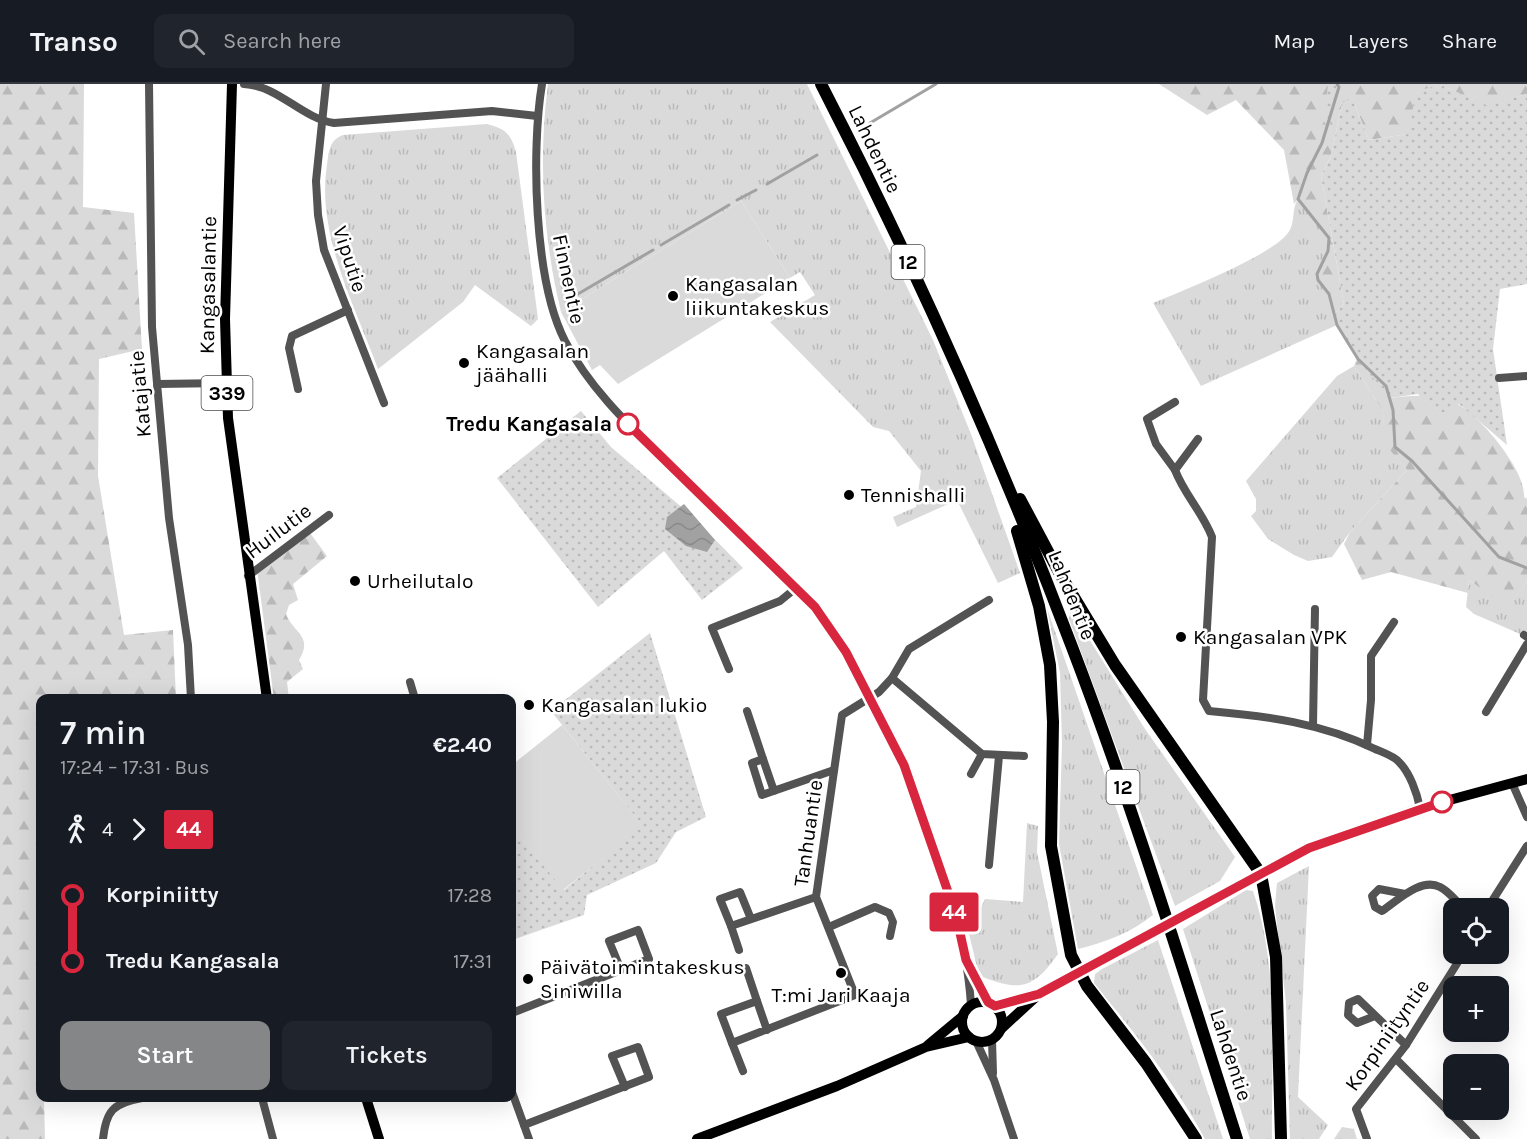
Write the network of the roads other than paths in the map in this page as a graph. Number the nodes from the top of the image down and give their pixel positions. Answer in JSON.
{"nodes":[{"id":1,"x":149,"y":84,"type":"edge"},
{"id":2,"x":232,"y":84,"type":"edge"},
{"id":3,"x":244,"y":84,"type":"edge"},
{"id":4,"x":326,"y":84,"type":"edge"},
{"id":5,"x":542,"y":84,"type":"edge"},
{"id":6,"x":821,"y":84,"type":"edge"},
{"id":7,"x":537,"y":116,"type":"junction"},
{"id":8,"x":323,"y":121,"type":"junction"},
{"id":9,"x":348,"y":310,"type":"junction"},
{"id":10,"x":1527,"y":376,"type":"edge"},
{"id":11,"x":1499,"y":378,"type":"dead end"},
{"id":12,"x":226,"y":383,"type":"junction"},
{"id":13,"x":157,"y":384,"type":"junction"},
{"id":14,"x":298,"y":389,"type":"dead end"},
{"id":15,"x":1175,"y":402,"type":"dead end"},
{"id":16,"x":384,"y":403,"type":"dead end"},
{"id":17,"x":1198,"y":439,"type":"dead end"},
{"id":18,"x":989,"y":442,"type":"junction"},
{"id":19,"x":1176,"y":470,"type":"junction"},
{"id":20,"x":329,"y":515,"type":"dead end"},
{"id":21,"x":248,"y":576,"type":"junction"},
{"id":22,"x":796,"y":588,"type":"junction"},
{"id":23,"x":989,"y":600,"type":"dead end"},
{"id":24,"x":1315,"y":609,"type":"dead end"},
{"id":25,"x":1394,"y":622,"type":"dead end"},
{"id":26,"x":1527,"y":644,"type":"edge"},
{"id":27,"x":729,"y":669,"type":"dead end"},
{"id":28,"x":892,"y":678,"type":"junction"},
{"id":29,"x":410,"y":682,"type":"dead end"},
{"id":30,"x":191,"y":694,"type":"edge"},
{"id":31,"x":266,"y":694,"type":"edge"},
{"id":32,"x":414,"y":694,"type":"edge"},
{"id":33,"x":871,"y":699,"type":"junction"},
{"id":34,"x":747,"y":711,"type":"dead end"},
{"id":35,"x":1486,"y":712,"type":"dead end"},
{"id":36,"x":1313,"y":725,"type":"junction"},
{"id":37,"x":1367,"y":745,"type":"junction"},
{"id":38,"x":982,"y":753,"type":"junction"},
{"id":39,"x":999,"y":756,"type":"junction"},
{"id":40,"x":1024,"y":756,"type":"dead end"},
{"id":41,"x":834,"y":770,"type":"junction"},
{"id":42,"x":971,"y":774,"type":"dead end"},
{"id":43,"x":1527,"y":778,"type":"edge"},
{"id":44,"x":1512,"y":783,"type":"junction"},
{"id":45,"x":1420,"y":808,"type":"junction"},
{"id":46,"x":1527,"y":817,"type":"edge"},
{"id":47,"x":1527,"y":846,"type":"edge"},
{"id":48,"x":989,"y":865,"type":"dead end"},
{"id":49,"x":1261,"y":874,"type":"junction"},
{"id":50,"x":1405,"y":894,"type":"dead end"},
{"id":51,"x":816,"y":897,"type":"junction"},
{"id":52,"x":1453,"y":898,"type":"edge"},
{"id":53,"x":1494,"y":898,"type":"edge"},
{"id":54,"x":751,"y":919,"type":"junction"},
{"id":55,"x":732,"y":926,"type":"junction"},
{"id":56,"x":829,"y":927,"type":"junction"},
{"id":57,"x":890,"y":936,"type":"dead end"},
{"id":58,"x":740,"y":950,"type":"dead end"},
{"id":59,"x":966,"y":960,"type":"junction"},
{"id":60,"x":1457,"y":964,"type":"edge"},
{"id":61,"x":746,"y":968,"type":"dead end"},
{"id":62,"x":621,"y":970,"type":"junction"},
{"id":63,"x":1079,"y":972,"type":"junction"},
{"id":64,"x":1039,"y":994,"type":"junction"},
{"id":65,"x":757,"y":1001,"type":"junction"},
{"id":66,"x":992,"y":1004,"type":"junction"},
{"id":67,"x":971,"y":1005,"type":"junction"},
{"id":68,"x":516,"y":1010,"type":"edge"},
{"id":69,"x":963,"y":1016,"type":"junction"},
{"id":70,"x":1375,"y":1016,"type":"dead end"},
{"id":71,"x":1002,"y":1028,"type":"junction"},
{"id":72,"x":767,"y":1030,"type":"junction"},
{"id":73,"x":973,"y":1039,"type":"junction"},
{"id":74,"x":992,"y":1040,"type":"junction"},
{"id":75,"x":732,"y":1043,"type":"junction"},
{"id":76,"x":1406,"y":1045,"type":"junction"},
{"id":77,"x":926,"y":1047,"type":"junction"},
{"id":78,"x":1396,"y":1059,"type":"junction"},
{"id":79,"x":743,"y":1071,"type":"dead end"},
{"id":80,"x":994,"y":1080,"type":"junction"},
{"id":81,"x":625,"y":1087,"type":"junction"},
{"id":82,"x":121,"y":1102,"type":"edge"},
{"id":83,"x":263,"y":1102,"type":"edge"},
{"id":84,"x":367,"y":1102,"type":"edge"},
{"id":85,"x":516,"y":1102,"type":"edge"},
{"id":86,"x":524,"y":1125,"type":"junction"},
{"id":87,"x":103,"y":1139,"type":"edge"},
{"id":88,"x":273,"y":1139,"type":"edge"},
{"id":89,"x":379,"y":1139,"type":"edge"},
{"id":90,"x":529,"y":1139,"type":"edge"},
{"id":91,"x":697,"y":1139,"type":"edge"},
{"id":92,"x":1014,"y":1139,"type":"edge"},
{"id":93,"x":1196,"y":1139,"type":"edge"},
{"id":94,"x":1238,"y":1139,"type":"edge"},
{"id":95,"x":1281,"y":1139,"type":"edge"},
{"id":96,"x":1367,"y":1139,"type":"edge"},
{"id":97,"x":1476,"y":1139,"type":"edge"}],
"edges":[{"from":1,"to":13,"type":"street","name":"Katajatie"},
{"from":2,"to":12,"type":"main road","name":"Kangasalantie","number":"339"},
{"from":3,"to":8,"type":"street"},
{"from":4,"to":8,"type":"street","name":"Viputie"},
{"from":5,"to":7,"type":"street","name":"Finnentie"},
{"from":6,"to":18,"type":"highway","name":"Lahdentie","number":"12"},
{"from":7,"to":8,"type":"street"},
{"from":7,"to":22,"type":"street","name":"Finnentie"},
{"from":8,"to":9,"type":"street","name":"Viputie"},
{"from":9,"to":14,"type":"street"},
{"from":9,"to":16,"type":"street","name":"Viputie"},
{"from":10,"to":11,"type":"street"},
{"from":12,"to":13,"type":"street"},
{"from":12,"to":21,"type":"main road","name":"Kangasalantie","number":"339"},
{"from":13,"to":30,"type":"street","name":"Katajatie"},
{"from":15,"to":19,"type":"street"},
{"from":17,"to":19,"type":"street"},
{"from":18,"to":49,"type":"highway"},
{"from":18,"to":63,"type":"highway"},
{"from":18,"to":94,"type":"highway","name":"Lahdentie","number":"12"},
{"from":19,"to":36,"type":"street"},
{"from":20,"to":21,"type":"street","name":"Huilutie"},
{"from":21,"to":31,"type":"main road","name":"Kangasalantie","number":"339"},
{"from":22,"to":27,"type":"street"},
{"from":22,"to":33,"type":"street","name":"Finnentie"},
{"from":23,"to":28,"type":"street"},
{"from":24,"to":36,"type":"street"},
{"from":25,"to":37,"type":"street"},
{"from":26,"to":35,"type":"street"},
{"from":28,"to":33,"type":"street"},
{"from":28,"to":38,"type":"street"},
{"from":29,"to":32,"type":"street"},
{"from":33,"to":41,"type":"street","name":"Tanhuantie"},
{"from":33,"to":59,"type":"street","name":"Finnentie"},
{"from":34,"to":41,"type":"street"},
{"from":36,"to":37,"type":"street"},
{"from":37,"to":45,"type":"street"},
{"from":38,"to":39,"type":"street"},
{"from":38,"to":42,"type":"street"},
{"from":39,"to":40,"type":"street"},
{"from":39,"to":48,"type":"street"},
{"from":41,"to":51,"type":"street","name":"Tanhuantie"},
{"from":43,"to":44,"type":"main road"},
{"from":44,"to":45,"type":"main road"},
{"from":44,"to":46,"type":"street"},
{"from":45,"to":49,"type":"main road"},
{"from":47,"to":53,"type":"street"},
{"from":49,"to":63,"type":"main road"},
{"from":49,"to":95,"type":"highway"},
{"from":50,"to":52,"type":"street"},
{"from":51,"to":54,"type":"street"},
{"from":51,"to":56,"type":"street","name":"Tanhuantie"},
{"from":54,"to":55,"type":"street"},
{"from":54,"to":55,"type":"street"},
{"from":55,"to":58,"type":"street"},
{"from":56,"to":57,"type":"street"},
{"from":56,"to":72,"type":"street","name":"Tanhuantie"},
{"from":59,"to":66,"type":"street","name":"Finnentie"},
{"from":59,"to":67,"type":"street","name":"Finnentie"},
{"from":60,"to":76,"type":"street","name":"Korpiniityntie"},
{"from":61,"to":65,"type":"street"},
{"from":62,"to":62,"type":"street"},
{"from":62,"to":68,"type":"street"},
{"from":63,"to":64,"type":"main road"},
{"from":63,"to":93,"type":"highway"},
{"from":64,"to":66,"type":"main road"},
{"from":64,"to":71,"type":"main road"},
{"from":65,"to":72,"type":"street"},
{"from":65,"to":75,"type":"street"},
{"from":66,"to":67,"type":"main road"},
{"from":66,"to":71,"type":"main road"},
{"from":67,"to":69,"type":"main road"},
{"from":69,"to":73,"type":"main road"},
{"from":69,"to":77,"type":"main road"},
{"from":70,"to":76,"type":"street"},
{"from":71,"to":74,"type":"main road"},
{"from":72,"to":75,"type":"street","name":"Tanhuantie"},
{"from":73,"to":74,"type":"main road"},
{"from":73,"to":77,"type":"main road"},
{"from":73,"to":80,"type":"street"},
{"from":74,"to":80,"type":"street"},
{"from":75,"to":79,"type":"street"},
{"from":76,"to":78,"type":"street","name":"Korpiniityntie"},
{"from":77,"to":91,"type":"main road"},
{"from":78,"to":96,"type":"street","name":"Korpiniityntie"},
{"from":78,"to":97,"type":"street"},
{"from":80,"to":92,"type":"street"},
{"from":81,"to":81,"type":"street"},
{"from":81,"to":86,"type":"street"},
{"from":82,"to":87,"type":"street"},
{"from":83,"to":88,"type":"street"},
{"from":84,"to":89,"type":"main road"},
{"from":85,"to":86,"type":"street"},
{"from":86,"to":90,"type":"street"}]}
